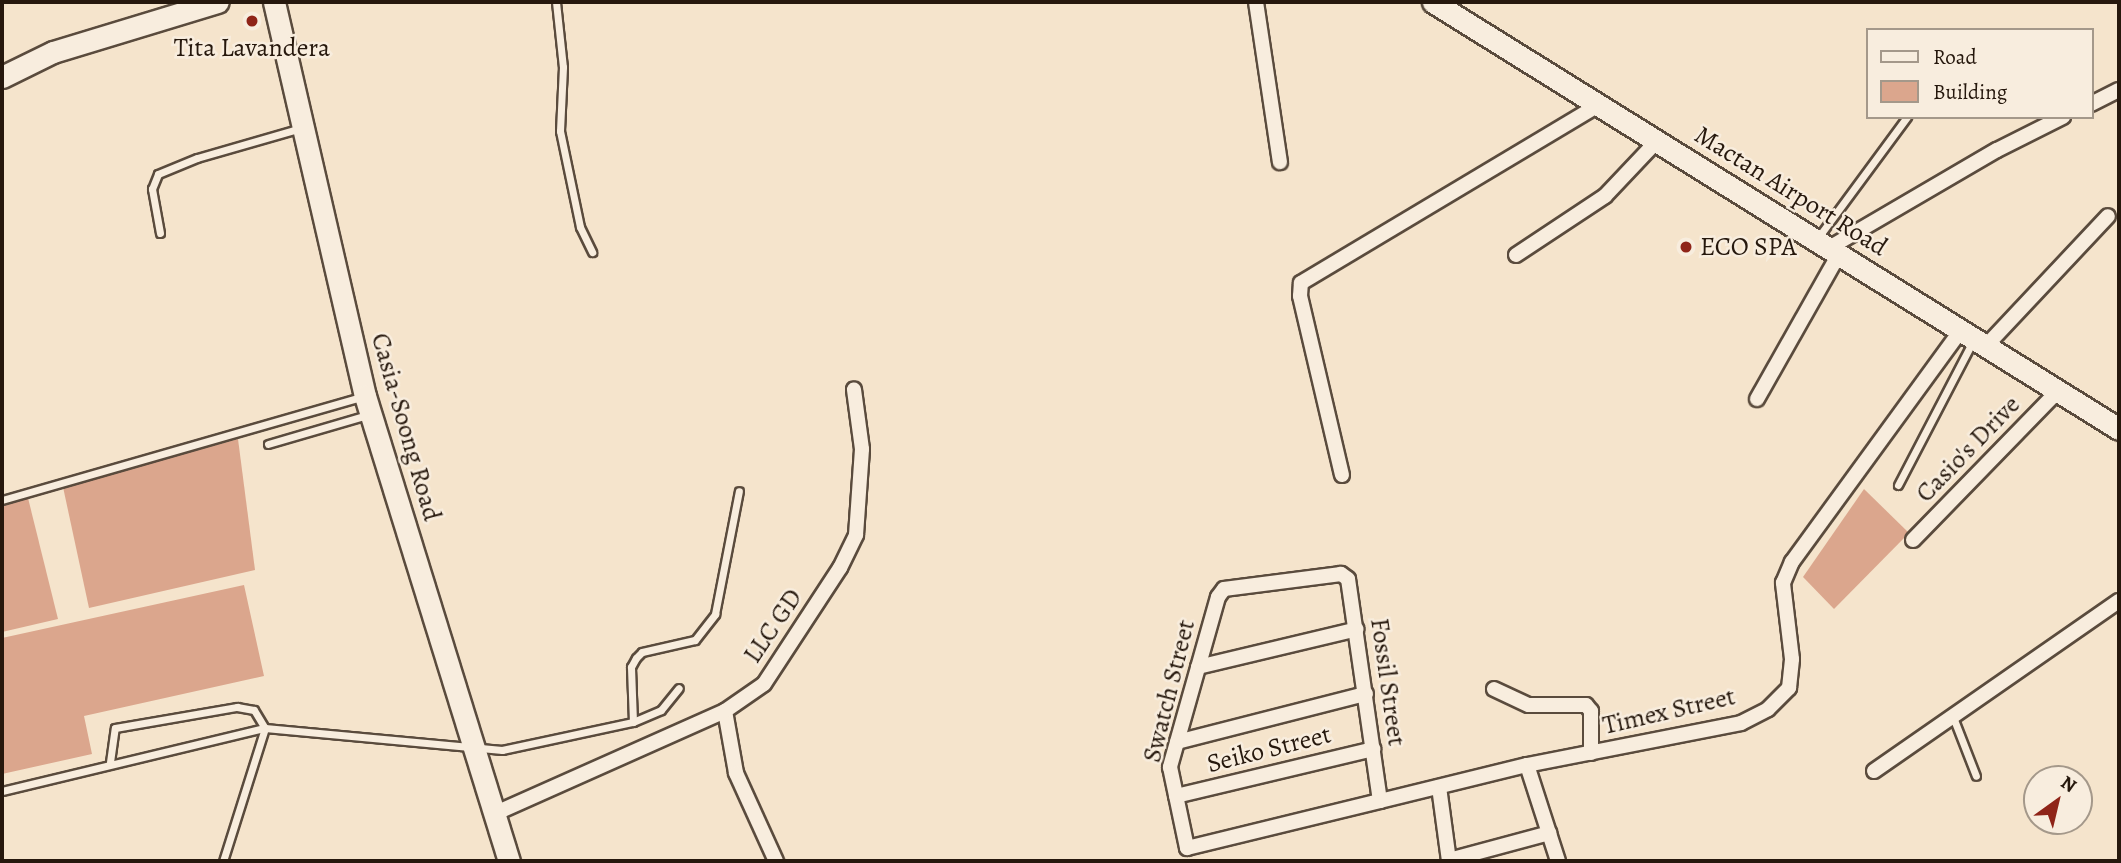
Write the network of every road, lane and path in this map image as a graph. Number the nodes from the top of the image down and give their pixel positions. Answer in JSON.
{"nodes":[{"id":1,"x":218,"y":2,"type":"edge"},
{"id":2,"x":274,"y":2,"type":"edge"},
{"id":3,"x":556,"y":2,"type":"edge"},
{"id":4,"x":1256,"y":2,"type":"edge"},
{"id":5,"x":1433,"y":2,"type":"edge"},
{"id":6,"x":2,"y":77,"type":"edge"},
{"id":7,"x":2119,"y":90,"type":"edge"},
{"id":8,"x":2093,"y":103,"type":"edge"},
{"id":9,"x":1599,"y":105,"type":"junction"},
{"id":10,"x":1906,"y":119,"type":"edge"},
{"id":11,"x":2059,"y":119,"type":"edge"},
{"id":12,"x":302,"y":128,"type":"junction"},
{"id":13,"x":1657,"y":141,"type":"junction"},
{"id":14,"x":1280,"y":162,"type":"dead end"},
{"id":15,"x":2108,"y":216,"type":"dead end"},
{"id":16,"x":160,"y":233,"type":"dead end"},
{"id":17,"x":1828,"y":247,"type":"junction"},
{"id":18,"x":593,"y":251,"type":"dead end"},
{"id":19,"x":1516,"y":255,"type":"dead end"},
{"id":20,"x":1974,"y":338,"type":"junction"},
{"id":21,"x":854,"y":390,"type":"dead end"},
{"id":22,"x":2057,"y":392,"type":"junction"},
{"id":23,"x":1757,"y":399,"type":"dead end"},
{"id":24,"x":368,"y":405,"type":"junction"},
{"id":25,"x":2119,"y":429,"type":"edge"},
{"id":26,"x":268,"y":444,"type":"dead end"},
{"id":27,"x":1342,"y":475,"type":"dead end"},
{"id":28,"x":1898,"y":485,"type":"dead end"},
{"id":29,"x":739,"y":491,"type":"dead end"},
{"id":30,"x":2,"y":500,"type":"edge"},
{"id":31,"x":1913,"y":540,"type":"dead end"},
{"id":32,"x":1341,"y":574,"type":"joint"},
{"id":33,"x":2119,"y":601,"type":"edge"},
{"id":34,"x":1357,"y":629,"type":"junction"},
{"id":35,"x":1198,"y":667,"type":"junction"},
{"id":36,"x":679,"y":688,"type":"dead end"},
{"id":37,"x":1494,"y":689,"type":"dead end"},
{"id":38,"x":1366,"y":694,"type":"junction"},
{"id":39,"x":725,"y":711,"type":"junction"},
{"id":40,"x":1953,"y":716,"type":"junction"},
{"id":41,"x":634,"y":722,"type":"junction"},
{"id":42,"x":265,"y":728,"type":"junction"},
{"id":43,"x":1177,"y":742,"type":"junction"},
{"id":44,"x":1373,"y":749,"type":"junction"},
{"id":45,"x":474,"y":750,"type":"junction"},
{"id":46,"x":1591,"y":753,"type":"junction"},
{"id":47,"x":110,"y":762,"type":"junction"},
{"id":48,"x":1527,"y":765,"type":"junction"},
{"id":49,"x":1874,"y":771,"type":"dead end"},
{"id":50,"x":1976,"y":776,"type":"dead end"},
{"id":51,"x":1439,"y":787,"type":"junction"},
{"id":52,"x":2,"y":790,"type":"edge"},
{"id":53,"x":1176,"y":796,"type":"junction"},
{"id":54,"x":1380,"y":801,"type":"junction"},
{"id":55,"x":496,"y":813,"type":"junction"},
{"id":56,"x":1549,"y":833,"type":"junction"},
{"id":57,"x":1187,"y":848,"type":"joint"},
{"id":58,"x":1449,"y":860,"type":"edge"},
{"id":59,"x":223,"y":861,"type":"edge"},
{"id":60,"x":509,"y":861,"type":"edge"},
{"id":61,"x":776,"y":861,"type":"edge"},
{"id":62,"x":1558,"y":861,"type":"edge"}],
"edges":[{"from":1,"to":6,"type":"street"},
{"from":2,"to":12,"type":"street","name":"Casia-Soong Road"},
{"from":3,"to":18,"type":"lane"},
{"from":4,"to":14,"type":"street"},
{"from":5,"to":9,"type":"street","name":"Mactan Airport Road"},
{"from":7,"to":8,"type":"street"},
{"from":9,"to":13,"type":"street","name":"Mactan Airport Road"},
{"from":9,"to":27,"type":"street"},
{"from":10,"to":17,"type":"lane"},
{"from":11,"to":17,"type":"street"},
{"from":12,"to":16,"type":"lane"},
{"from":12,"to":24,"type":"street","name":"Casia-Soong Road"},
{"from":13,"to":17,"type":"street","name":"Mactan Airport Road"},
{"from":13,"to":19,"type":"street"},
{"from":15,"to":20,"type":"street"},
{"from":17,"to":20,"type":"street","name":"Mactan Airport Road"},
{"from":17,"to":23,"type":"street"},
{"from":20,"to":22,"type":"street","name":"Mactan Airport Road"},
{"from":20,"to":28,"type":"lane"},
{"from":20,"to":46,"type":"street","name":"Timex Street"},
{"from":21,"to":39,"type":"street","name":"LLC GD"},
{"from":22,"to":25,"type":"street","name":"Mactan Airport Road"},
{"from":22,"to":31,"type":"street","name":"Casio's Drive"},
{"from":24,"to":26,"type":"lane"},
{"from":24,"to":30,"type":"lane"},
{"from":24,"to":45,"type":"street","name":"Casia-Soong Road"},
{"from":29,"to":41,"type":"lane"},
{"from":32,"to":34,"type":"street","name":"Fossil Street"},
{"from":32,"to":35,"type":"street","name":"Swatch Street"},
{"from":33,"to":40,"type":"street"},
{"from":34,"to":35,"type":"street"},
{"from":34,"to":38,"type":"street","name":"Fossil Street"},
{"from":35,"to":43,"type":"street","name":"Swatch Street"},
{"from":36,"to":41,"type":"lane"},
{"from":37,"to":46,"type":"street"},
{"from":38,"to":43,"type":"street"},
{"from":38,"to":44,"type":"street","name":"Fossil Street"},
{"from":39,"to":55,"type":"street","name":"LLC GD"},
{"from":39,"to":61,"type":"street"},
{"from":40,"to":49,"type":"street"},
{"from":40,"to":50,"type":"lane"},
{"from":41,"to":45,"type":"lane"},
{"from":42,"to":45,"type":"lane"},
{"from":42,"to":47,"type":"lane"},
{"from":42,"to":47,"type":"lane"},
{"from":42,"to":59,"type":"lane"},
{"from":43,"to":53,"type":"street","name":"Swatch Street"},
{"from":44,"to":53,"type":"street","name":"Seiko Street"},
{"from":44,"to":54,"type":"street","name":"Fossil Street"},
{"from":45,"to":55,"type":"street","name":"Casia-Soong Road"},
{"from":46,"to":48,"type":"street","name":"Timex Street"},
{"from":47,"to":52,"type":"lane"},
{"from":48,"to":51,"type":"street","name":"Timex Street"},
{"from":48,"to":56,"type":"street"},
{"from":51,"to":54,"type":"street","name":"Timex Street"},
{"from":51,"to":58,"type":"street"},
{"from":53,"to":57,"type":"street","name":"Swatch Street"},
{"from":54,"to":57,"type":"street","name":"Timex Street"},
{"from":55,"to":60,"type":"street","name":"Casia-Soong Road"},
{"from":56,"to":58,"type":"street"},
{"from":56,"to":62,"type":"street"}]}
